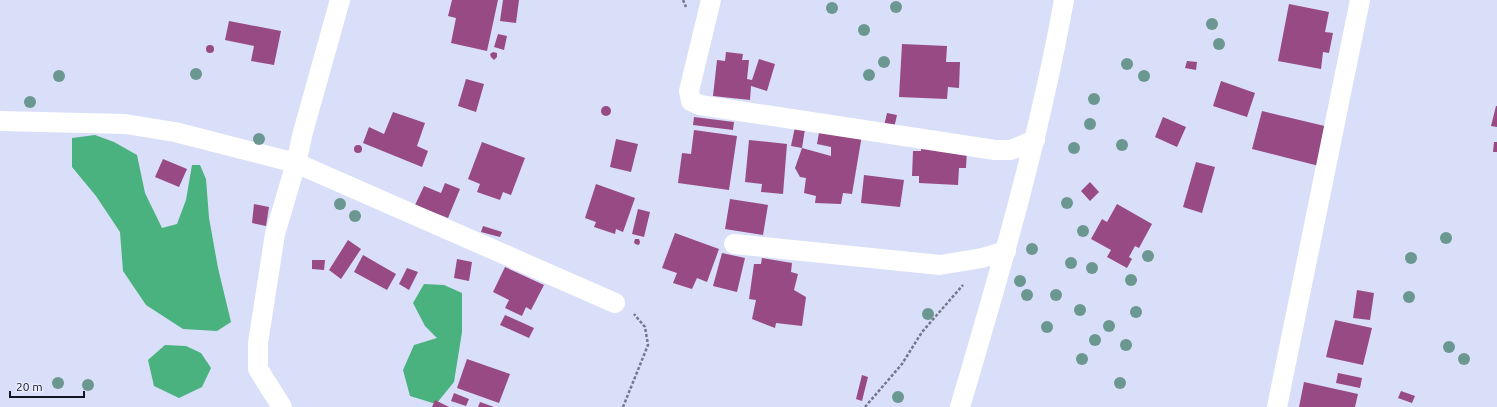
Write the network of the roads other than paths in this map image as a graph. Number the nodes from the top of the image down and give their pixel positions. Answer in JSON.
{"nodes":[{"id":1,"x":340,"y":0,"type":"edge"},
{"id":2,"x":711,"y":0,"type":"edge"},
{"id":3,"x":1064,"y":0,"type":"edge"},
{"id":4,"x":1360,"y":0,"type":"edge"},
{"id":5,"x":0,"y":121,"type":"edge"},
{"id":6,"x":1035,"y":140,"type":"junction"},
{"id":7,"x":296,"y":163,"type":"junction"},
{"id":8,"x":734,"y":244,"type":"dead end"},
{"id":9,"x":1006,"y":251,"type":"junction"},
{"id":10,"x":615,"y":303,"type":"road end"},
{"id":11,"x":282,"y":407,"type":"edge"},
{"id":12,"x":960,"y":407,"type":"edge"},
{"id":13,"x":1277,"y":407,"type":"edge"}],
"edges":[{"from":1,"to":7,"type":"street"},
{"from":2,"to":6,"type":"street"},
{"from":3,"to":6,"type":"street"},
{"from":4,"to":13,"type":"street"},
{"from":5,"to":7,"type":"street"},
{"from":6,"to":9,"type":"street"},
{"from":7,"to":10,"type":"street"},
{"from":7,"to":11,"type":"street"},
{"from":8,"to":9,"type":"street"},
{"from":9,"to":12,"type":"street"}]}
